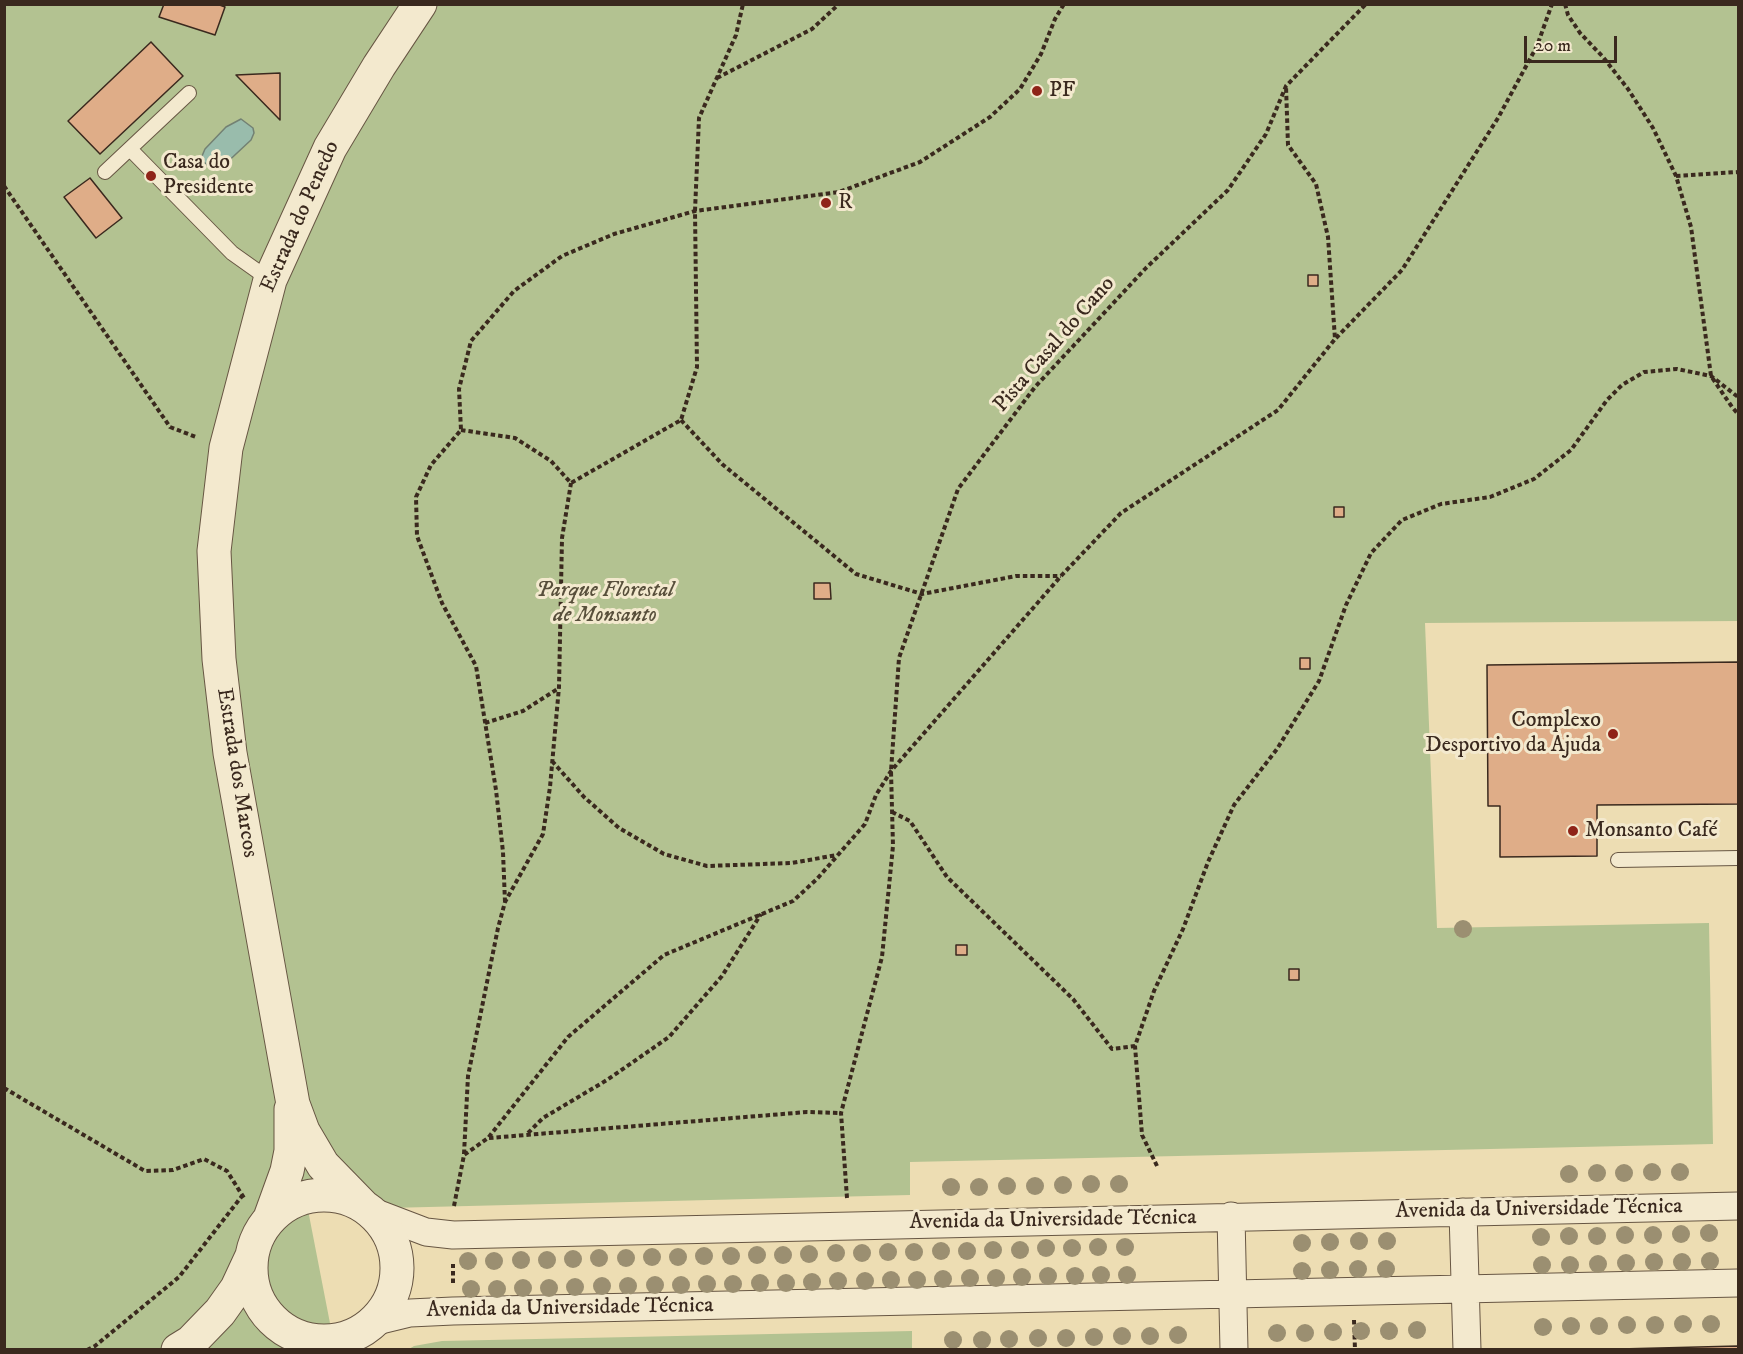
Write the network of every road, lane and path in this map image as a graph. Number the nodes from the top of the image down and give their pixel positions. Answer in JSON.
{"nodes":[{"id":1,"x":420,"y":4,"type":"edge"},
{"id":2,"x":743,"y":4,"type":"edge"},
{"id":3,"x":839,"y":4,"type":"edge"},
{"id":4,"x":1064,"y":4,"type":"edge"},
{"id":5,"x":1366,"y":4,"type":"edge"},
{"id":6,"x":1552,"y":4,"type":"edge"},
{"id":7,"x":1565,"y":4,"type":"edge"},
{"id":8,"x":717,"y":78,"type":"junction"},
{"id":9,"x":1286,"y":86,"type":"junction"},
{"id":10,"x":189,"y":93,"type":"dead end"},
{"id":11,"x":130,"y":148,"type":"junction"},
{"id":12,"x":105,"y":172,"type":"dead end"},
{"id":13,"x":1738,"y":172,"type":"edge"},
{"id":14,"x":1676,"y":176,"type":"junction"},
{"id":15,"x":4,"y":186,"type":"edge"},
{"id":16,"x":696,"y":211,"type":"junction"},
{"id":17,"x":270,"y":279,"type":"junction"},
{"id":18,"x":1335,"y":339,"type":"junction"},
{"id":19,"x":1711,"y":376,"type":"junction"},
{"id":20,"x":1738,"y":397,"type":"edge"},
{"id":21,"x":1738,"y":414,"type":"edge"},
{"id":22,"x":681,"y":420,"type":"junction"},
{"id":23,"x":170,"y":426,"type":"dead end"},
{"id":24,"x":461,"y":430,"type":"junction"},
{"id":25,"x":226,"y":448,"type":"joint"},
{"id":26,"x":571,"y":483,"type":"junction"},
{"id":27,"x":1061,"y":576,"type":"junction"},
{"id":28,"x":922,"y":594,"type":"junction"},
{"id":29,"x":559,"y":687,"type":"junction"},
{"id":30,"x":485,"y":723,"type":"junction"},
{"id":31,"x":552,"y":761,"type":"junction"},
{"id":32,"x":891,"y":771,"type":"junction"},
{"id":33,"x":892,"y":812,"type":"junction"},
{"id":34,"x":838,"y":855,"type":"junction"},
{"id":35,"x":1738,"y":858,"type":"edge"},
{"id":36,"x":1618,"y":860,"type":"dead end"},
{"id":37,"x":505,"y":902,"type":"junction"},
{"id":38,"x":761,"y":913,"type":"junction"},
{"id":39,"x":1136,"y":1046,"type":"junction"},
{"id":40,"x":4,"y":1088,"type":"edge"},
{"id":41,"x":291,"y":1095,"type":"junction"},
{"id":42,"x":842,"y":1113,"type":"junction"},
{"id":43,"x":527,"y":1134,"type":"junction"},
{"id":44,"x":488,"y":1138,"type":"junction"},
{"id":45,"x":464,"y":1155,"type":"junction"},
{"id":46,"x":1157,"y":1166,"type":"dead end"},
{"id":47,"x":243,"y":1196,"type":"junction"},
{"id":48,"x":1738,"y":1206,"type":"edge"},
{"id":49,"x":367,"y":1208,"type":"junction"},
{"id":50,"x":1463,"y":1212,"type":"junction"},
{"id":51,"x":1231,"y":1216,"type":"junction"},
{"id":52,"x":266,"y":1223,"type":"junction"},
{"id":53,"x":453,"y":1223,"type":"junction"},
{"id":54,"x":849,"y":1225,"type":"junction"},
{"id":55,"x":251,"y":1258,"type":"junction"},
{"id":56,"x":1738,"y":1283,"type":"edge"},
{"id":57,"x":1465,"y":1289,"type":"junction"},
{"id":58,"x":1232,"y":1294,"type":"junction"},
{"id":59,"x":453,"y":1311,"type":"junction"},
{"id":60,"x":361,"y":1335,"type":"edge"},
{"id":61,"x":87,"y":1350,"type":"edge"},
{"id":62,"x":178,"y":1350,"type":"edge"},
{"id":63,"x":1234,"y":1350,"type":"edge"},
{"id":64,"x":1467,"y":1350,"type":"edge"}],
"edges":[{"from":1,"to":17,"type":"street","name":"Estrada do Penedo"},
{"from":2,"to":8,"type":"path"},
{"from":3,"to":8,"type":"path"},
{"from":4,"to":16,"type":"path"},
{"from":5,"to":9,"type":"path","name":"Pista Casal do Cano"},
{"from":6,"to":18,"type":"path"},
{"from":7,"to":14,"type":"path"},
{"from":8,"to":16,"type":"path"},
{"from":9,"to":18,"type":"path"},
{"from":9,"to":28,"type":"path","name":"Pista Casal do Cano"},
{"from":10,"to":11,"type":"lane"},
{"from":11,"to":12,"type":"lane"},
{"from":11,"to":17,"type":"lane"},
{"from":13,"to":14,"type":"path"},
{"from":14,"to":19,"type":"path"},
{"from":15,"to":23,"type":"path"},
{"from":16,"to":22,"type":"path"},
{"from":16,"to":24,"type":"path"},
{"from":17,"to":25,"type":"street","name":"Estrada do Penedo"},
{"from":18,"to":27,"type":"path"},
{"from":19,"to":20,"type":"path"},
{"from":19,"to":21,"type":"path"},
{"from":19,"to":39,"type":"path"},
{"from":22,"to":26,"type":"path"},
{"from":22,"to":28,"type":"path"},
{"from":24,"to":26,"type":"path"},
{"from":24,"to":30,"type":"path"},
{"from":25,"to":41,"type":"street","name":"Estrada dos Marcos"},
{"from":26,"to":29,"type":"path"},
{"from":27,"to":28,"type":"path"},
{"from":27,"to":32,"type":"path"},
{"from":28,"to":32,"type":"path","name":"Pista Casal do Cano"},
{"from":29,"to":30,"type":"path"},
{"from":29,"to":31,"type":"path"},
{"from":30,"to":37,"type":"path"},
{"from":31,"to":34,"type":"path"},
{"from":31,"to":37,"type":"path"},
{"from":32,"to":33,"type":"path","name":"Pista Casal do Cano"},
{"from":32,"to":34,"type":"path"},
{"from":33,"to":39,"type":"path"},
{"from":33,"to":42,"type":"path","name":"Pista Casal do Cano"},
{"from":34,"to":38,"type":"path"},
{"from":35,"to":36,"type":"lane"},
{"from":37,"to":45,"type":"path"},
{"from":38,"to":43,"type":"path"},
{"from":38,"to":44,"type":"path"},
{"from":39,"to":46,"type":"path"},
{"from":40,"to":47,"type":"path"},
{"from":41,"to":49,"type":"street","name":"Estrada dos Marcos"},
{"from":41,"to":52,"type":"street","name":"Estrada dos Marcos"},
{"from":42,"to":43,"type":"path"},
{"from":42,"to":54,"type":"path","name":"Pista Casal do Cano"},
{"from":43,"to":44,"type":"path"},
{"from":44,"to":45,"type":"path"},
{"from":45,"to":53,"type":"path"},
{"from":47,"to":52,"type":"path"},
{"from":47,"to":61,"type":"path"},
{"from":48,"to":50,"type":"street","name":"Avenida da Universidade Técnica"},
{"from":49,"to":52,"type":"street"},
{"from":49,"to":53,"type":"street","name":"Avenida da Universidade Técnica"},
{"from":49,"to":60,"type":"street"},
{"from":50,"to":51,"type":"street","name":"Avenida da Universidade Técnica"},
{"from":50,"to":57,"type":"street"},
{"from":51,"to":54,"type":"street","name":"Avenida da Universidade Técnica"},
{"from":51,"to":58,"type":"street"},
{"from":52,"to":55,"type":"street"},
{"from":53,"to":54,"type":"street","name":"Avenida da Universidade Técnica"},
{"from":53,"to":59,"type":"path"},
{"from":55,"to":60,"type":"street"},
{"from":55,"to":62,"type":"street"},
{"from":56,"to":57,"type":"street","name":"Avenida da Universidade Técnica"},
{"from":57,"to":58,"type":"street","name":"Avenida da Universidade Técnica"},
{"from":57,"to":64,"type":"street"},
{"from":58,"to":59,"type":"street","name":"Avenida da Universidade Técnica"},
{"from":58,"to":63,"type":"street"},
{"from":59,"to":60,"type":"street","name":"Avenida da Universidade Técnica"}]}
